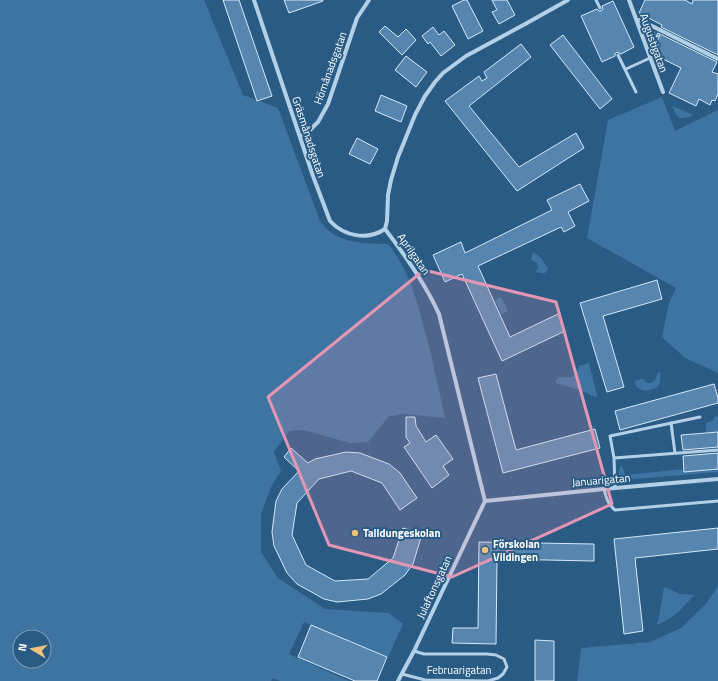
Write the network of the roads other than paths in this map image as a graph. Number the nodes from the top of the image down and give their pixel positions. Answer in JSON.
{"nodes":[{"id":1,"x":254,"y":0,"type":"edge"},
{"id":2,"x":369,"y":0,"type":"edge"},
{"id":3,"x":566,"y":0,"type":"edge"},
{"id":4,"x":596,"y":0,"type":"edge"},
{"id":5,"x":629,"y":0,"type":"edge"},
{"id":6,"x":600,"y":8,"type":"dead end"},
{"id":7,"x":637,"y":21,"type":"junction"},
{"id":8,"x":618,"y":55,"type":"dead end"},
{"id":9,"x":650,"y":58,"type":"junction"},
{"id":10,"x":718,"y":59,"type":"edge"},
{"id":11,"x":626,"y":69,"type":"junction"},
{"id":12,"x":636,"y":92,"type":"dead end"},
{"id":13,"x":663,"y":92,"type":"dead end"},
{"id":14,"x":300,"y":136,"type":"junction"},
{"id":15,"x":385,"y":229,"type":"junction"},
{"id":16,"x":700,"y":416,"type":"dead end"},
{"id":17,"x":671,"y":423,"type":"junction"},
{"id":18,"x":718,"y":450,"type":"edge"},
{"id":19,"x":675,"y":453,"type":"junction"},
{"id":20,"x":614,"y":458,"type":"junction"},
{"id":21,"x":718,"y":479,"type":"edge"},
{"id":22,"x":615,"y":488,"type":"junction"},
{"id":23,"x":604,"y":489,"type":"junction"},
{"id":24,"x":485,"y":501,"type":"junction"},
{"id":25,"x":718,"y":501,"type":"edge"},
{"id":26,"x":414,"y":651,"type":"junction"},
{"id":27,"x":402,"y":674,"type":"junction"},
{"id":28,"x":398,"y":681,"type":"edge"}],
"edges":[{"from":1,"to":14,"type":"street","name":"Gräsmånadsgatan"},
{"from":2,"to":14,"type":"street","name":"Hömånadsgatan"},
{"from":3,"to":15,"type":"street","name":"Aprilgatan"},
{"from":4,"to":6,"type":"lane"},
{"from":5,"to":7,"type":"street","name":"Augustigatan"},
{"from":7,"to":9,"type":"street","name":"Augustigatan"},
{"from":7,"to":10,"type":"street"},
{"from":8,"to":11,"type":"lane"},
{"from":9,"to":11,"type":"lane"},
{"from":9,"to":13,"type":"street","name":"Augustigatan"},
{"from":11,"to":12,"type":"lane"},
{"from":14,"to":15,"type":"street","name":"Gräsmånadsgatan"},
{"from":15,"to":24,"type":"street","name":"Aprilgatan"},
{"from":16,"to":17,"type":"lane"},
{"from":17,"to":19,"type":"lane"},
{"from":17,"to":20,"type":"lane"},
{"from":18,"to":19,"type":"lane"},
{"from":19,"to":20,"type":"lane"},
{"from":20,"to":22,"type":"lane"},
{"from":21,"to":22,"type":"street","name":"Januarigatan"},
{"from":22,"to":23,"type":"street","name":"Januarigatan"},
{"from":23,"to":24,"type":"street","name":"Januarigatan"},
{"from":23,"to":25,"type":"lane"},
{"from":24,"to":26,"type":"street","name":"Julaftonsgatan"},
{"from":26,"to":27,"type":"street","name":"Julaftonsgatan"},
{"from":26,"to":27,"type":"lane","name":"Februarigatan"},
{"from":27,"to":28,"type":"street","name":"Julaftonsgatan"}]}
